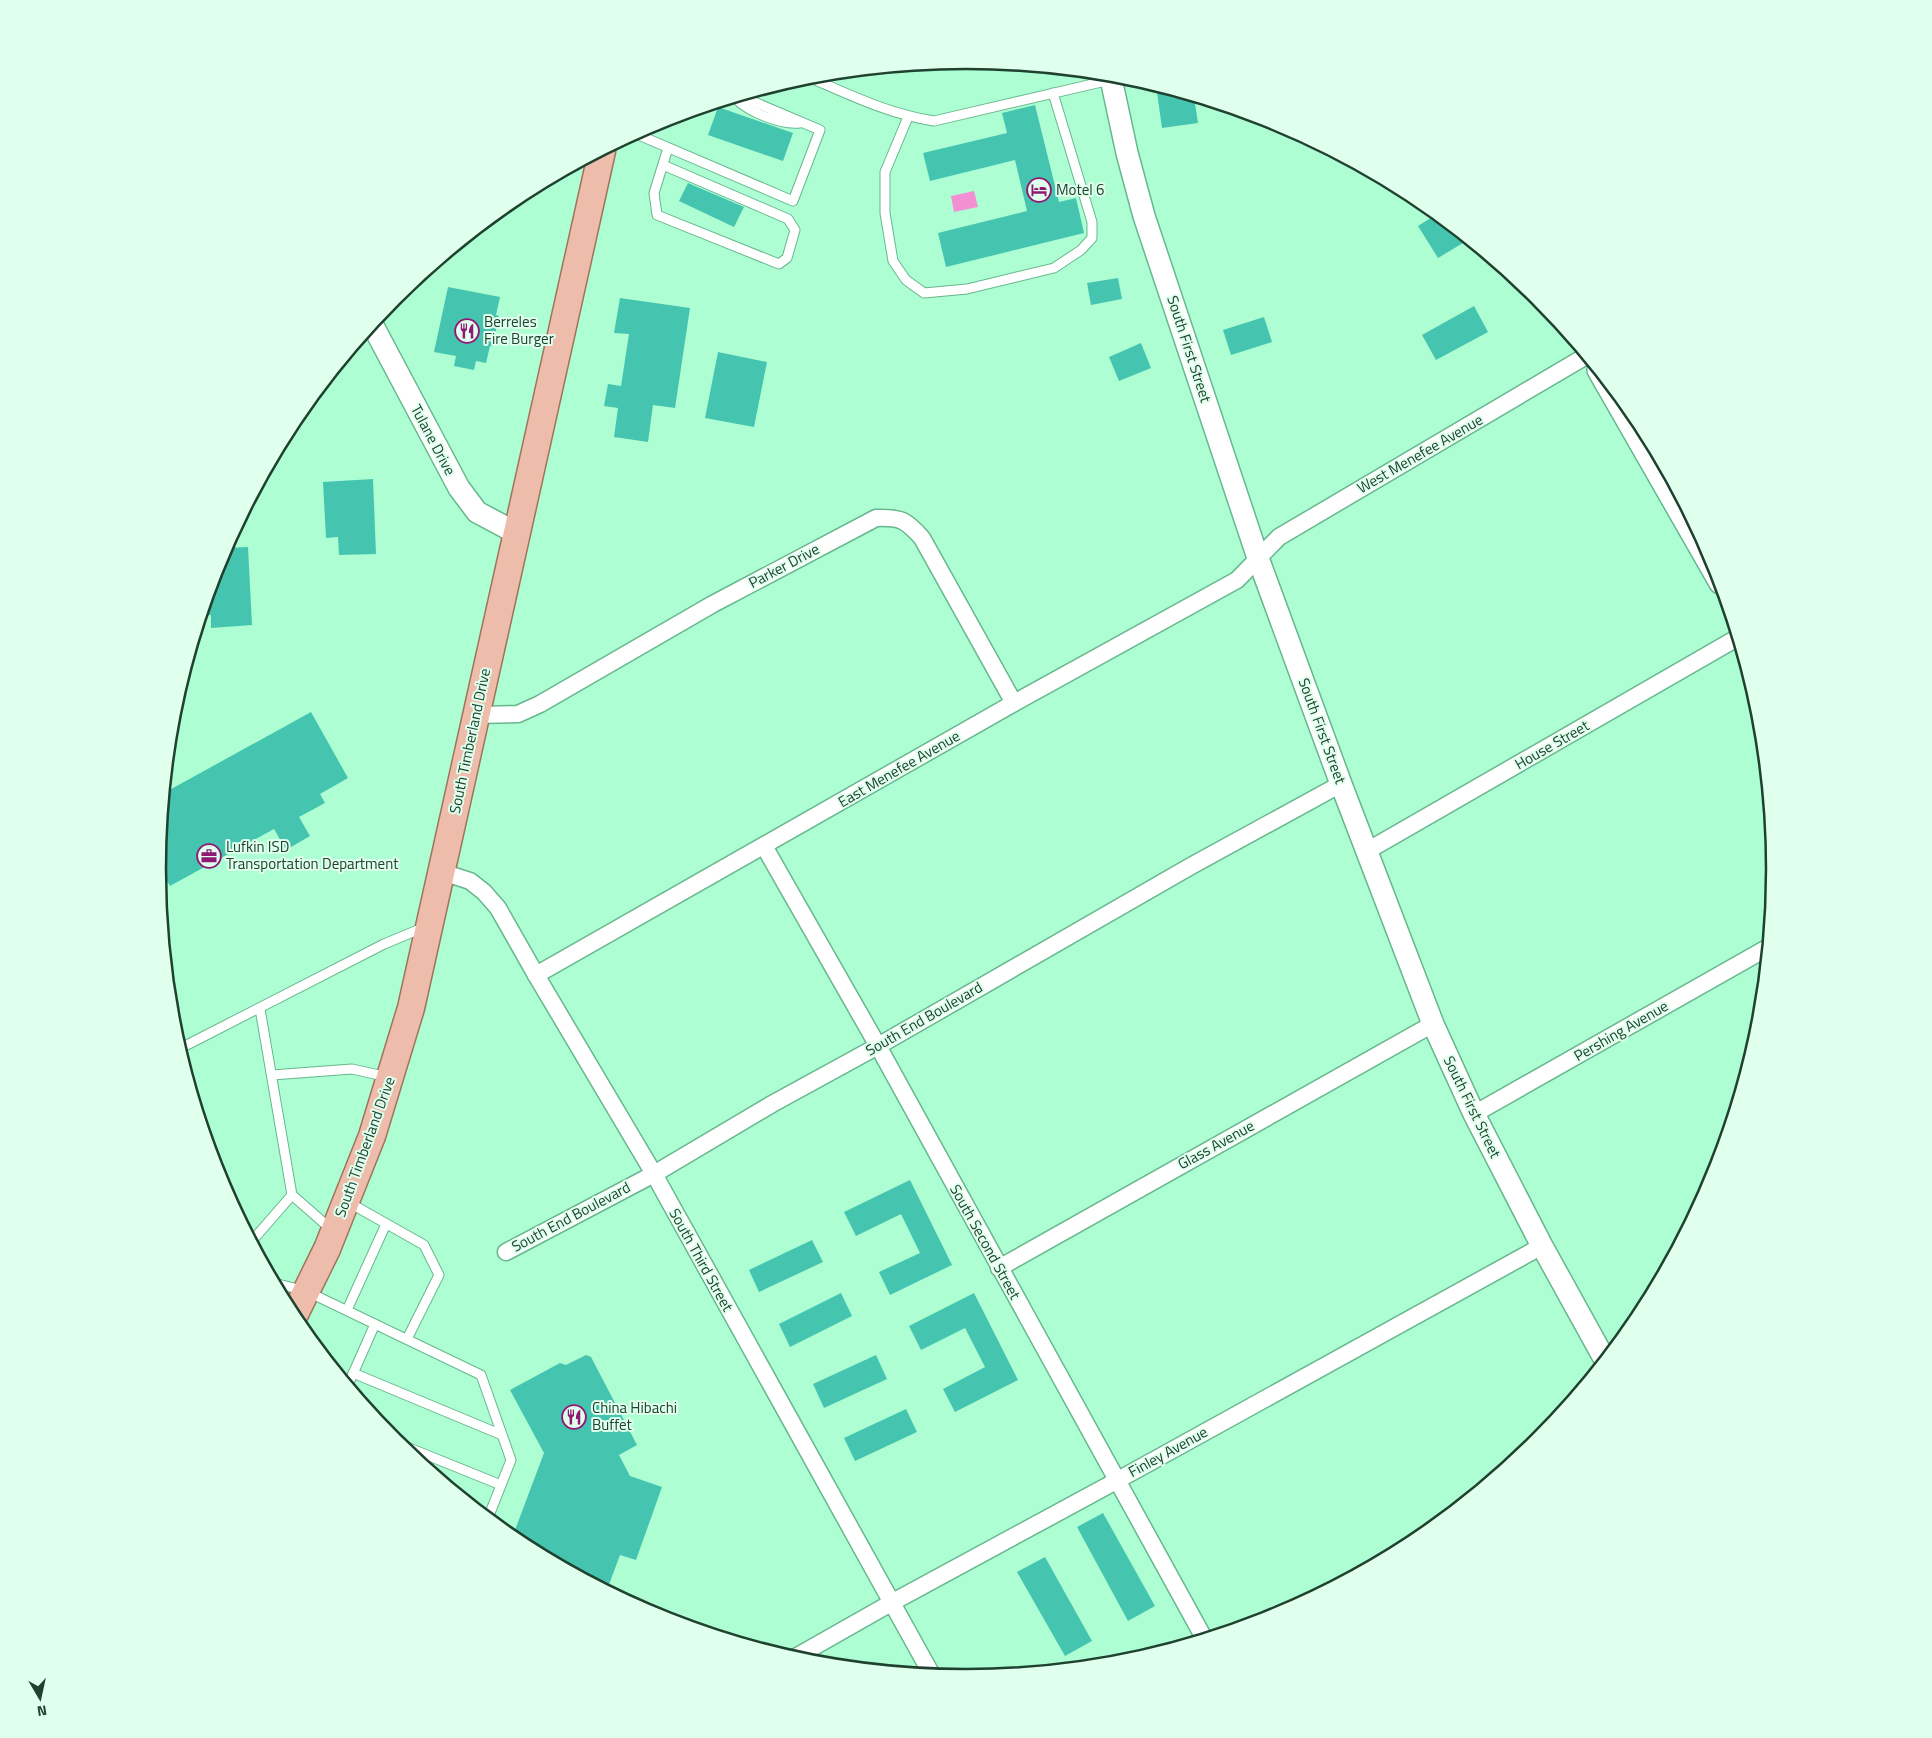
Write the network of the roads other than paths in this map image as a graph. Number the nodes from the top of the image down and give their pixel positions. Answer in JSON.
{"nodes":[{"id":1,"x":1098,"y":80,"type":"edge"},
{"id":2,"x":821,"y":82,"type":"edge"},
{"id":3,"x":1111,"y":82,"type":"edge"},
{"id":4,"x":1053,"y":93,"type":"junction"},
{"id":5,"x":748,"y":99,"type":"edge"},
{"id":6,"x":739,"y":102,"type":"edge"},
{"id":7,"x":908,"y":117,"type":"junction"},
{"id":8,"x":803,"y":122,"type":"junction"},
{"id":9,"x":644,"y":137,"type":"edge"},
{"id":10,"x":668,"y":148,"type":"junction"},
{"id":11,"x":600,"y":157,"type":"edge"},
{"id":12,"x":663,"y":165,"type":"junction"},
{"id":13,"x":375,"y":329,"type":"edge"},
{"id":14,"x":1582,"y":358,"type":"edge"},
{"id":15,"x":1621,"y":409,"type":"edge"},
{"id":16,"x":518,"y":534,"type":"junction"},
{"id":17,"x":1694,"y":537,"type":"edge"},
{"id":18,"x":1258,"y":558,"type":"junction"},
{"id":19,"x":1733,"y":641,"type":"edge"},
{"id":20,"x":1014,"y":703,"type":"junction"},
{"id":21,"x":476,"y":715,"type":"junction"},
{"id":22,"x":1341,"y":784,"type":"junction"},
{"id":23,"x":764,"y":846,"type":"junction"},
{"id":24,"x":1367,"y":851,"type":"junction"},
{"id":25,"x":442,"y":872,"type":"junction"},
{"id":26,"x":430,"y":925,"type":"junction"},
{"id":27,"x":1762,"y":951,"type":"edge"},
{"id":28,"x":536,"y":976,"type":"junction"},
{"id":29,"x":260,"y":1009,"type":"junction"},
{"id":30,"x":1433,"y":1024,"type":"junction"},
{"id":31,"x":186,"y":1046,"type":"edge"},
{"id":32,"x":878,"y":1046,"type":"junction"},
{"id":33,"x":272,"y":1075,"type":"junction"},
{"id":34,"x":390,"y":1078,"type":"junction"},
{"id":35,"x":1474,"y":1114,"type":"junction"},
{"id":36,"x":654,"y":1174,"type":"junction"},
{"id":37,"x":292,"y":1195,"type":"junction"},
{"id":38,"x":346,"y":1201,"type":"junction"},
{"id":39,"x":386,"y":1224,"type":"junction"},
{"id":40,"x":334,"y":1232,"type":"junction"},
{"id":41,"x":256,"y":1237,"type":"edge"},
{"id":42,"x":1542,"y":1246,"type":"junction"},
{"id":43,"x":506,"y":1252,"type":"dead end"},
{"id":44,"x":999,"y":1268,"type":"junction"},
{"id":45,"x":283,"y":1285,"type":"edge"},
{"id":46,"x":306,"y":1291,"type":"junction"},
{"id":47,"x":298,"y":1308,"type":"edge"},
{"id":48,"x":347,"y":1310,"type":"junction"},
{"id":49,"x":375,"y":1324,"type":"junction"},
{"id":50,"x":407,"y":1339,"type":"junction"},
{"id":51,"x":1602,"y":1355,"type":"edge"},
{"id":52,"x":352,"y":1373,"type":"junction"},
{"id":53,"x":350,"y":1379,"type":"edge"},
{"id":54,"x":502,"y":1435,"type":"junction"},
{"id":55,"x":420,"y":1454,"type":"edge"},
{"id":56,"x":1118,"y":1480,"type":"junction"},
{"id":57,"x":501,"y":1485,"type":"junction"},
{"id":58,"x":490,"y":1512,"type":"edge"},
{"id":59,"x":891,"y":1603,"type":"junction"},
{"id":60,"x":1202,"y":1633,"type":"edge"},
{"id":61,"x":804,"y":1653,"type":"edge"},
{"id":62,"x":928,"y":1668,"type":"edge"}],
"edges":[{"from":1,"to":4,"type":"lane"},
{"from":2,"to":7,"type":"lane"},
{"from":3,"to":18,"type":"street","name":"South First Street"},
{"from":4,"to":7,"type":"lane"},
{"from":4,"to":7,"type":"lane"},
{"from":5,"to":8,"type":"lane"},
{"from":6,"to":8,"type":"lane"},
{"from":8,"to":10,"type":"lane"},
{"from":9,"to":10,"type":"lane"},
{"from":10,"to":12,"type":"lane"},
{"from":11,"to":16,"type":"main road","name":"South Timberland Drive"},
{"from":12,"to":12,"type":"lane"},
{"from":13,"to":16,"type":"street","name":"Tulane Drive"},
{"from":14,"to":18,"type":"street","name":"West Menefee Avenue"},
{"from":15,"to":17,"type":"street"},
{"from":16,"to":21,"type":"main road","name":"South Timberland Drive"},
{"from":18,"to":20,"type":"street","name":"East Menefee Avenue"},
{"from":18,"to":22,"type":"street","name":"South First Street"},
{"from":19,"to":24,"type":"street","name":"House Street"},
{"from":20,"to":21,"type":"street","name":"Parker Drive"},
{"from":20,"to":23,"type":"street","name":"East Menefee Avenue"},
{"from":21,"to":25,"type":"main road","name":"South Timberland Drive"},
{"from":22,"to":24,"type":"street","name":"South First Street"},
{"from":22,"to":32,"type":"street","name":"South End Boulevard"},
{"from":23,"to":28,"type":"street","name":"East Menefee Avenue"},
{"from":23,"to":32,"type":"street","name":"South Second Street"},
{"from":24,"to":30,"type":"street","name":"South First Street"},
{"from":25,"to":26,"type":"main road","name":"South Timberland Drive"},
{"from":25,"to":28,"type":"street","name":"South Third Street"},
{"from":26,"to":29,"type":"lane"},
{"from":26,"to":34,"type":"main road","name":"South Timberland Drive"},
{"from":27,"to":35,"type":"street","name":"Pershing Avenue"},
{"from":28,"to":36,"type":"street","name":"South Third Street"},
{"from":29,"to":31,"type":"lane"},
{"from":29,"to":33,"type":"lane"},
{"from":30,"to":35,"type":"street","name":"South First Street"},
{"from":30,"to":44,"type":"street","name":"Glass Avenue"},
{"from":32,"to":36,"type":"street","name":"South End Boulevard"},
{"from":32,"to":44,"type":"street","name":"South Second Street"},
{"from":33,"to":34,"type":"lane"},
{"from":33,"to":37,"type":"lane"},
{"from":34,"to":38,"type":"main road","name":"South Timberland Drive"},
{"from":35,"to":42,"type":"street","name":"South First Street"},
{"from":36,"to":43,"type":"street","name":"South End Boulevard"},
{"from":36,"to":59,"type":"street","name":"South Third Street"},
{"from":37,"to":40,"type":"lane"},
{"from":37,"to":41,"type":"lane"},
{"from":38,"to":39,"type":"lane"},
{"from":38,"to":40,"type":"main road","name":"South Timberland Drive"},
{"from":39,"to":48,"type":"lane"},
{"from":39,"to":50,"type":"lane"},
{"from":40,"to":46,"type":"main road","name":"South Timberland Drive"},
{"from":42,"to":51,"type":"street","name":"South First Street"},
{"from":42,"to":56,"type":"street","name":"Finley Avenue"},
{"from":44,"to":56,"type":"street","name":"South Second Street"},
{"from":45,"to":46,"type":"lane"},
{"from":46,"to":47,"type":"main road","name":"South Timberland Drive"},
{"from":46,"to":48,"type":"lane"},
{"from":48,"to":49,"type":"lane"},
{"from":49,"to":50,"type":"lane"},
{"from":49,"to":52,"type":"lane"},
{"from":50,"to":54,"type":"lane"},
{"from":52,"to":53,"type":"lane"},
{"from":52,"to":54,"type":"lane"},
{"from":54,"to":57,"type":"lane"},
{"from":55,"to":57,"type":"lane"},
{"from":56,"to":59,"type":"street","name":"Finley Avenue"},
{"from":56,"to":60,"type":"street","name":"South Second Street"},
{"from":57,"to":58,"type":"lane"},
{"from":59,"to":61,"type":"street","name":"Finley Avenue"},
{"from":59,"to":62,"type":"street","name":"South Third Street"}]}
